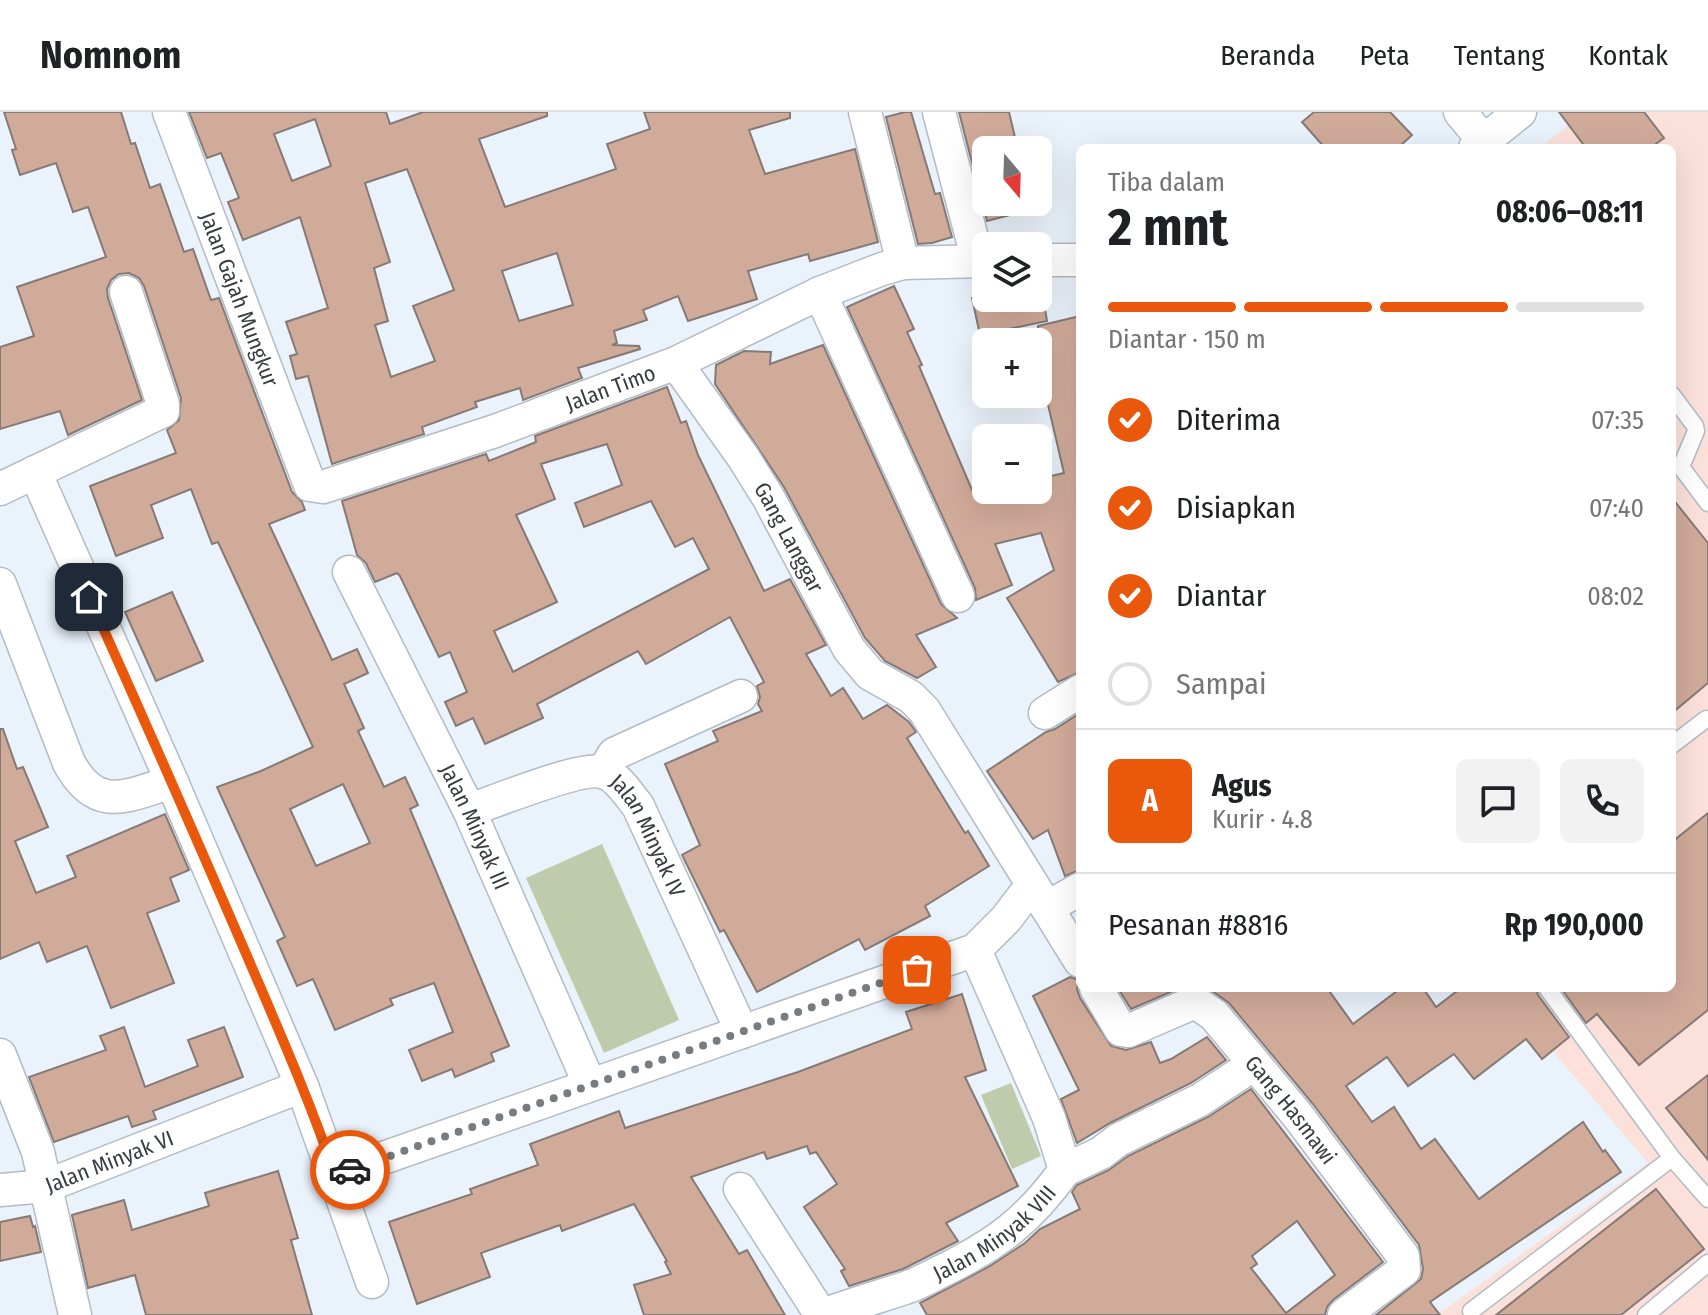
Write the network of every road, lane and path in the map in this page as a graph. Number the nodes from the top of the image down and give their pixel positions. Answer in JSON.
{"nodes":[{"id":1,"x":169,"y":112,"type":"edge"},
{"id":2,"x":865,"y":112,"type":"edge"},
{"id":3,"x":939,"y":112,"type":"edge"},
{"id":4,"x":1460,"y":112,"type":"edge"},
{"id":5,"x":1520,"y":112,"type":"edge"},
{"id":6,"x":1479,"y":144,"type":"edge"},
{"id":7,"x":974,"y":232,"type":"edge"},
{"id":8,"x":1052,"y":260,"type":"edge"},
{"id":9,"x":1076,"y":260,"type":"edge"},
{"id":10,"x":972,"y":261,"type":"edge"},
{"id":11,"x":903,"y":263,"type":"junction"},
{"id":12,"x":126,"y":292,"type":"dead end"},
{"id":13,"x":820,"y":293,"type":"junction"},
{"id":14,"x":676,"y":363,"type":"junction"},
{"id":15,"x":1676,"y":400,"type":"edge"},
{"id":16,"x":35,"y":472,"type":"junction"},
{"id":17,"x":310,"y":485,"type":"joint"},
{"id":18,"x":0,"y":489,"type":"edge"},
{"id":19,"x":1708,"y":503,"type":"edge"},
{"id":20,"x":349,"y":572,"type":"dead end"},
{"id":21,"x":0,"y":584,"type":"edge"},
{"id":22,"x":958,"y":596,"type":"dead end"},
{"id":23,"x":1076,"y":694,"type":"edge"},
{"id":24,"x":741,"y":696,"type":"dead end"},
{"id":25,"x":1045,"y":713,"type":"dead end"},
{"id":26,"x":1707,"y":719,"type":"edge"},
{"id":27,"x":1676,"y":742,"type":"edge"},
{"id":28,"x":603,"y":772,"type":"junction"},
{"id":29,"x":172,"y":782,"type":"junction"},
{"id":30,"x":469,"y":810,"type":"junction"},
{"id":31,"x":1076,"y":890,"type":"edge"},
{"id":32,"x":1040,"y":897,"type":"junction"},
{"id":33,"x":975,"y":950,"type":"junction"},
{"id":34,"x":1076,"y":955,"type":"edge"},
{"id":35,"x":1098,"y":992,"type":"edge"},
{"id":36,"x":1550,"y":992,"type":"edge"},
{"id":37,"x":742,"y":1032,"type":"junction"},
{"id":38,"x":0,"y":1055,"type":"edge"},
{"id":39,"x":1253,"y":1065,"type":"junction"},
{"id":40,"x":590,"y":1085,"type":"junction"},
{"id":41,"x":302,"y":1086,"type":"junction"},
{"id":42,"x":1672,"y":1158,"type":"junction"},
{"id":43,"x":1065,"y":1170,"type":"junction"},
{"id":44,"x":335,"y":1175,"type":"junction"},
{"id":45,"x":46,"y":1186,"type":"junction"},
{"id":46,"x":740,"y":1189,"type":"dead end"},
{"id":47,"x":0,"y":1190,"type":"edge"},
{"id":48,"x":1708,"y":1199,"type":"edge"},
{"id":49,"x":1708,"y":1263,"type":"edge"},
{"id":50,"x":372,"y":1282,"type":"dead end"},
{"id":51,"x":1471,"y":1311,"type":"dead end"},
{"id":52,"x":75,"y":1315,"type":"edge"},
{"id":53,"x":822,"y":1315,"type":"edge"},
{"id":54,"x":1344,"y":1315,"type":"edge"},
{"id":55,"x":1646,"y":1315,"type":"edge"}],
"edges":[{"from":1,"to":17,"type":"street","name":"Jalan Gajah Mungkur"},
{"from":2,"to":11,"type":"street"},
{"from":3,"to":7,"type":"street"},
{"from":4,"to":6,"type":"street"},
{"from":5,"to":6,"type":"street"},
{"from":8,"to":9,"type":"street"},
{"from":10,"to":11,"type":"street","name":"Jalan Timo"},
{"from":11,"to":13,"type":"street","name":"Jalan Timo"},
{"from":12,"to":16,"type":"street"},
{"from":13,"to":14,"type":"street","name":"Jalan Timo"},
{"from":13,"to":22,"type":"street"},
{"from":14,"to":17,"type":"street","name":"Jalan Timo"},
{"from":14,"to":32,"type":"street","name":"Gang Langgar"},
{"from":15,"to":19,"type":"lane"},
{"from":16,"to":18,"type":"street"},
{"from":16,"to":29,"type":"street"},
{"from":20,"to":30,"type":"street","name":"Jalan Minyak III"},
{"from":21,"to":29,"type":"street"},
{"from":23,"to":25,"type":"street"},
{"from":24,"to":28,"type":"street"},
{"from":26,"to":27,"type":"lane"},
{"from":28,"to":30,"type":"street","name":"Jalan Minyak IV"},
{"from":28,"to":37,"type":"street","name":"Jalan Minyak IV"},
{"from":29,"to":41,"type":"street"},
{"from":30,"to":40,"type":"street","name":"Jalan Minyak III"},
{"from":31,"to":32,"type":"street"},
{"from":32,"to":33,"type":"street"},
{"from":32,"to":34,"type":"street"},
{"from":33,"to":37,"type":"street"},
{"from":33,"to":43,"type":"street","name":"Jalan Minyak VIII"},
{"from":35,"to":39,"type":"street","name":"Gang Hasmawi"},
{"from":36,"to":42,"type":"lane"},
{"from":37,"to":40,"type":"street"},
{"from":38,"to":45,"type":"street","name":"Jalan Minyak VI"},
{"from":39,"to":43,"type":"street"},
{"from":39,"to":54,"type":"street","name":"Gang Hasmawi"},
{"from":40,"to":44,"type":"street"},
{"from":41,"to":44,"type":"street"},
{"from":41,"to":45,"type":"street","name":"Jalan Minyak VI"},
{"from":42,"to":48,"type":"lane"},
{"from":42,"to":51,"type":"lane"},
{"from":43,"to":53,"type":"street","name":"Jalan Minyak VIII"},
{"from":44,"to":50,"type":"street"},
{"from":45,"to":47,"type":"street"},
{"from":45,"to":52,"type":"street"},
{"from":46,"to":53,"type":"street"},
{"from":49,"to":55,"type":"lane"}]}
